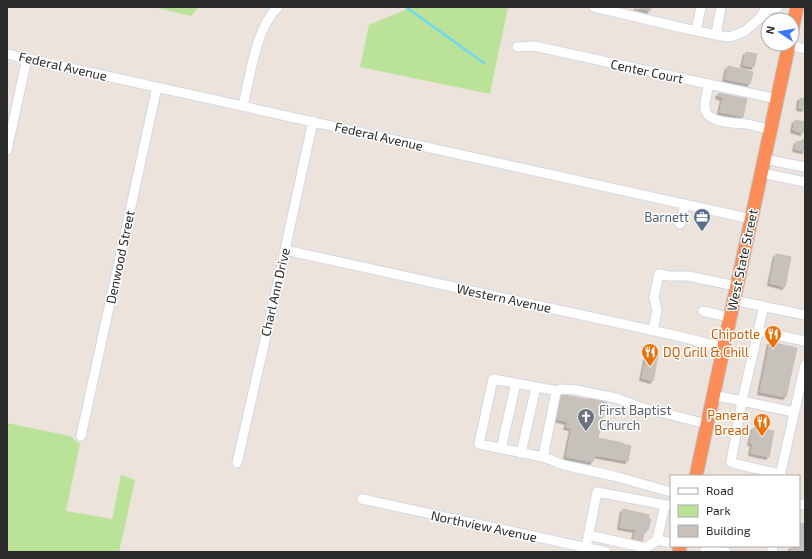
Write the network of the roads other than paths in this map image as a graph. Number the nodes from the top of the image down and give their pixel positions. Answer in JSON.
{"nodes":[{"id":1,"x":278,"y":7,"type":"edge"},
{"id":2,"x":594,"y":7,"type":"edge"},
{"id":3,"x":701,"y":7,"type":"edge"},
{"id":4,"x":721,"y":7,"type":"edge"},
{"id":5,"x":778,"y":7,"type":"edge"},
{"id":6,"x":763,"y":12,"type":"edge"},
{"id":7,"x":760,"y":18,"type":"edge"},
{"id":8,"x":696,"y":31,"type":"junction"},
{"id":9,"x":716,"y":35,"type":"junction"},
{"id":10,"x":517,"y":47,"type":"dead end"},
{"id":11,"x":787,"y":52,"type":"edge"},
{"id":12,"x":7,"y":54,"type":"edge"},
{"id":13,"x":27,"y":58,"type":"junction"},
{"id":14,"x":709,"y":85,"type":"junction"},
{"id":15,"x":157,"y":87,"type":"junction"},
{"id":16,"x":777,"y":99,"type":"junction"},
{"id":17,"x":243,"y":106,"type":"junction"},
{"id":18,"x":313,"y":121,"type":"junction"},
{"id":19,"x":770,"y":130,"type":"junction"},
{"id":20,"x":7,"y":150,"type":"edge"},
{"id":21,"x":764,"y":159,"type":"junction"},
{"id":22,"x":785,"y":163,"type":"junction"},
{"id":23,"x":805,"y":167,"type":"edge"},
{"id":24,"x":761,"y":173,"type":"junction"},
{"id":25,"x":782,"y":177,"type":"junction"},
{"id":26,"x":805,"y":182,"type":"edge"},
{"id":27,"x":685,"y":204,"type":"junction"},
{"id":28,"x":751,"y":219,"type":"junction"},
{"id":29,"x":680,"y":224,"type":"dead end"},
{"id":30,"x":285,"y":250,"type":"junction"},
{"id":31,"x":736,"y":286,"type":"junction"},
{"id":32,"x":733,"y":300,"type":"junction"},
{"id":33,"x":764,"y":306,"type":"junction"},
{"id":34,"x":703,"y":311,"type":"dead end"},
{"id":35,"x":805,"y":315,"type":"edge"},
{"id":36,"x":730,"y":317,"type":"junction"},
{"id":37,"x":653,"y":330,"type":"junction"},
{"id":38,"x":758,"y":331,"type":"junction"},
{"id":39,"x":805,"y":341,"type":"edge"},
{"id":40,"x":723,"y":347,"type":"junction"},
{"id":41,"x":805,"y":365,"type":"edge"},
{"id":42,"x":516,"y":383,"type":"junction"},
{"id":43,"x":536,"y":387,"type":"junction"},
{"id":44,"x":557,"y":392,"type":"junction"},
{"id":45,"x":713,"y":395,"type":"junction"},
{"id":46,"x":742,"y":401,"type":"junction"},
{"id":47,"x":794,"y":412,"type":"junction"},
{"id":48,"x":707,"y":424,"type":"junction"},
{"id":49,"x":81,"y":436,"type":"dead end"},
{"id":50,"x":501,"y":448,"type":"junction"},
{"id":51,"x":521,"y":453,"type":"junction"},
{"id":52,"x":543,"y":458,"type":"junction"},
{"id":53,"x":237,"y":463,"type":"dead end"},
{"id":54,"x":696,"y":475,"type":"edge"},
{"id":55,"x":780,"y":475,"type":"edge"},
{"id":56,"x":670,"y":492,"type":"edge"},
{"id":57,"x":362,"y":500,"type":"dead end"},
{"id":58,"x":668,"y":505,"type":"edge"},
{"id":59,"x":588,"y":535,"type":"junction"},
{"id":60,"x":657,"y":540,"type":"junction"},
{"id":61,"x":670,"y":543,"type":"edge"},
{"id":62,"x":586,"y":548,"type":"junction"},
{"id":63,"x":606,"y":552,"type":"edge"},
{"id":64,"x":705,"y":552,"type":"edge"},
{"id":65,"x":726,"y":552,"type":"edge"}],
"edges":[{"from":1,"to":17,"type":"street"},
{"from":2,"to":8,"type":"street"},
{"from":3,"to":8,"type":"street"},
{"from":4,"to":9,"type":"street"},
{"from":5,"to":6,"type":"street"},
{"from":7,"to":9,"type":"street"},
{"from":8,"to":9,"type":"street"},
{"from":10,"to":14,"type":"street","name":"Center Court"},
{"from":11,"to":16,"type":"highway","name":"West State Street"},
{"from":12,"to":13,"type":"street","name":"Federal Avenue"},
{"from":13,"to":15,"type":"street","name":"Federal Avenue"},
{"from":13,"to":20,"type":"street"},
{"from":14,"to":16,"type":"street","name":"Center Court"},
{"from":14,"to":19,"type":"street"},
{"from":15,"to":17,"type":"street","name":"Federal Avenue"},
{"from":15,"to":49,"type":"street","name":"Denwood Street"},
{"from":16,"to":19,"type":"highway","name":"West State Street"},
{"from":17,"to":18,"type":"street","name":"Federal Avenue"},
{"from":18,"to":27,"type":"street","name":"Federal Avenue"},
{"from":18,"to":30,"type":"street","name":"Charl Ann Drive"},
{"from":19,"to":21,"type":"highway","name":"West State Street"},
{"from":21,"to":22,"type":"street"},
{"from":21,"to":24,"type":"highway","name":"West State Street"},
{"from":22,"to":23,"type":"street"},
{"from":22,"to":25,"type":"street"},
{"from":24,"to":25,"type":"street"},
{"from":24,"to":28,"type":"highway","name":"West State Street"},
{"from":25,"to":26,"type":"street"},
{"from":27,"to":28,"type":"street","name":"Federal Avenue"},
{"from":27,"to":29,"type":"street"},
{"from":28,"to":31,"type":"highway","name":"West State Street"},
{"from":30,"to":37,"type":"street","name":"Western Avenue"},
{"from":30,"to":53,"type":"street","name":"Charl Ann Drive"},
{"from":31,"to":32,"type":"highway","name":"West State Street"},
{"from":31,"to":37,"type":"street"},
{"from":32,"to":33,"type":"street"},
{"from":32,"to":36,"type":"highway","name":"West State Street"},
{"from":33,"to":35,"type":"street"},
{"from":33,"to":38,"type":"street"},
{"from":34,"to":36,"type":"street"},
{"from":36,"to":40,"type":"highway","name":"West State Street"},
{"from":37,"to":40,"type":"street","name":"Western Avenue"},
{"from":38,"to":39,"type":"street"},
{"from":38,"to":46,"type":"street"},
{"from":40,"to":45,"type":"highway","name":"West State Street"},
{"from":41,"to":47,"type":"street"},
{"from":42,"to":43,"type":"street"},
{"from":42,"to":50,"type":"street"},
{"from":42,"to":50,"type":"street"},
{"from":43,"to":44,"type":"street"},
{"from":43,"to":51,"type":"street"},
{"from":44,"to":48,"type":"street"},
{"from":44,"to":52,"type":"street"},
{"from":45,"to":46,"type":"street"},
{"from":45,"to":48,"type":"highway","name":"West State Street"},
{"from":46,"to":47,"type":"street"},
{"from":46,"to":55,"type":"street"},
{"from":47,"to":55,"type":"street"},
{"from":48,"to":54,"type":"highway","name":"West State Street"},
{"from":50,"to":51,"type":"street"},
{"from":51,"to":52,"type":"street"},
{"from":52,"to":56,"type":"street"},
{"from":57,"to":62,"type":"street","name":"Northview Avenue"},
{"from":58,"to":59,"type":"street"},
{"from":58,"to":60,"type":"street"},
{"from":59,"to":60,"type":"street"},
{"from":59,"to":62,"type":"street"},
{"from":60,"to":61,"type":"street"},
{"from":62,"to":63,"type":"street","name":"Northview Avenue"},
{"from":64,"to":65,"type":"street"}]}
